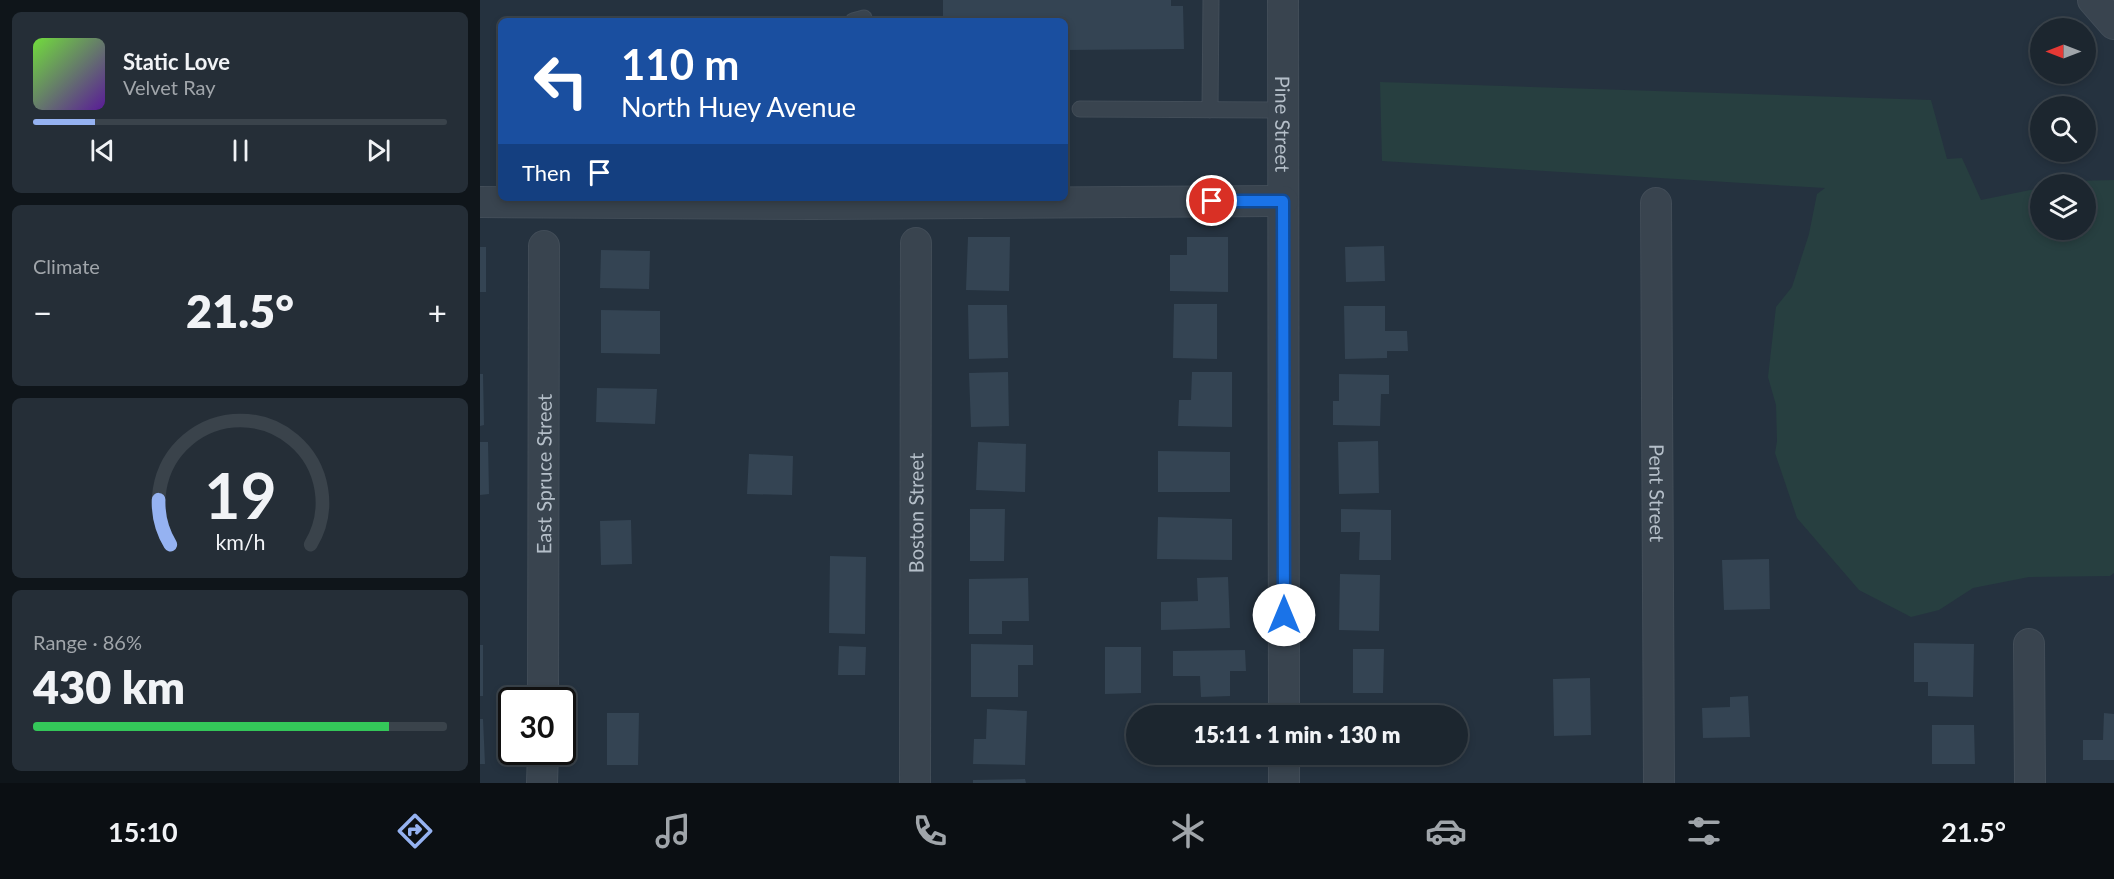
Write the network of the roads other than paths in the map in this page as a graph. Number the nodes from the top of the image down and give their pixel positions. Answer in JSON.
{"nodes":[{"id":1,"x":1210,"y":0,"type":"edge"},
{"id":2,"x":1283,"y":0,"type":"edge"},
{"id":3,"x":2093,"y":0,"type":"edge"},
{"id":4,"x":2114,"y":24,"type":"edge"},
{"id":5,"x":1080,"y":109,"type":"dead end"},
{"id":6,"x":1210,"y":110,"type":"junction"},
{"id":7,"x":1283,"y":110,"type":"junction"},
{"id":8,"x":793,"y":201,"type":"edge"},
{"id":9,"x":1283,"y":201,"type":"junction"},
{"id":10,"x":480,"y":202,"type":"edge"},
{"id":11,"x":1656,"y":203,"type":"dead end"},
{"id":12,"x":916,"y":243,"type":"dead end"},
{"id":13,"x":544,"y":246,"type":"dead end"},
{"id":14,"x":2029,"y":644,"type":"dead end"},
{"id":15,"x":543,"y":687,"type":"edge"},
{"id":16,"x":1284,"y":705,"type":"edge"},
{"id":17,"x":543,"y":765,"type":"edge"},
{"id":18,"x":1284,"y":765,"type":"edge"},
{"id":19,"x":543,"y":783,"type":"edge"},
{"id":20,"x":915,"y":783,"type":"edge"},
{"id":21,"x":1284,"y":783,"type":"edge"},
{"id":22,"x":1659,"y":783,"type":"edge"},
{"id":23,"x":2030,"y":783,"type":"edge"}],
"edges":[{"from":1,"to":6,"type":"lane"},
{"from":2,"to":7,"type":"street","name":"Pine Street"},
{"from":3,"to":4,"type":"street"},
{"from":5,"to":6,"type":"lane"},
{"from":6,"to":7,"type":"lane"},
{"from":7,"to":9,"type":"street","name":"Pine Street"},
{"from":8,"to":9,"type":"street"},
{"from":8,"to":10,"type":"street"},
{"from":9,"to":16,"type":"street","name":"Pine Street"},
{"from":11,"to":22,"type":"street","name":"Pent Street"},
{"from":12,"to":20,"type":"street","name":"Boston Street"},
{"from":13,"to":15,"type":"street","name":"East Spruce Street"},
{"from":14,"to":23,"type":"street"},
{"from":17,"to":19,"type":"street"},
{"from":18,"to":21,"type":"street"}]}
